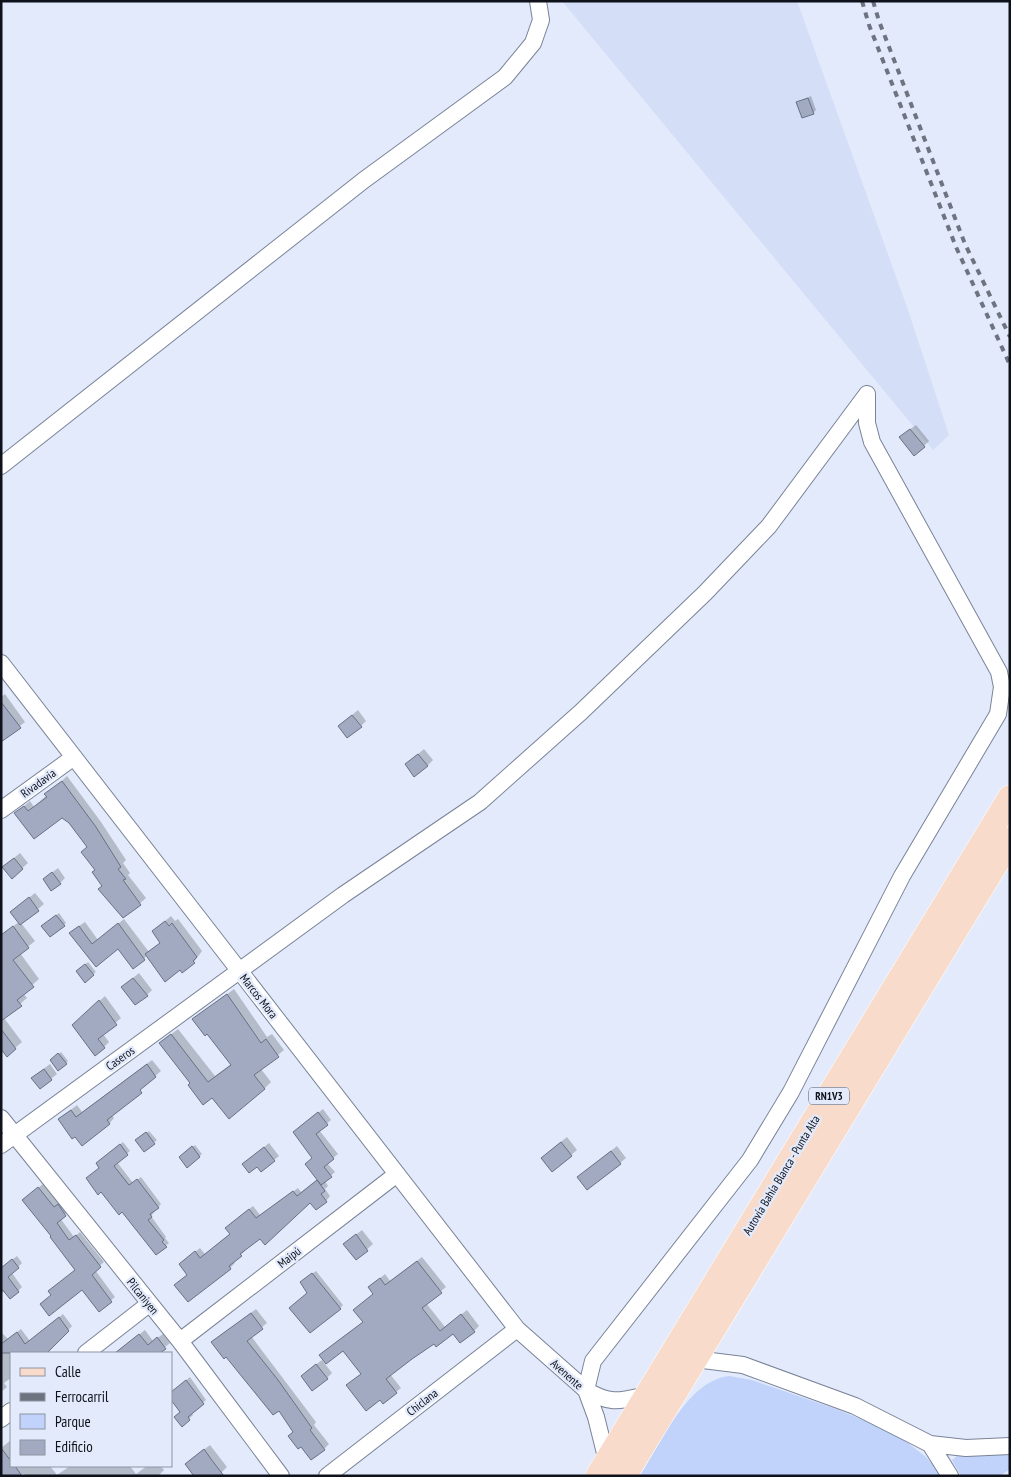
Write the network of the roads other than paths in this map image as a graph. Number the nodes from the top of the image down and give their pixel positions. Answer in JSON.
{"nodes":[{"id":1,"x":538,"y":1,"type":"edge"},
{"id":2,"x":1,"y":466,"type":"edge"},
{"id":3,"x":1,"y":662,"type":"edge"},
{"id":4,"x":74,"y":757,"type":"junction"},
{"id":5,"x":1010,"y":798,"type":"edge"},
{"id":6,"x":1,"y":810,"type":"edge"},
{"id":7,"x":1010,"y":840,"type":"edge"},
{"id":8,"x":239,"y":970,"type":"junction"},
{"id":9,"x":1,"y":1118,"type":"edge"},
{"id":10,"x":15,"y":1135,"type":"junction"},
{"id":11,"x":1,"y":1145,"type":"edge"},
{"id":12,"x":397,"y":1174,"type":"junction"},
{"id":13,"x":149,"y":1304,"type":"junction"},
{"id":14,"x":517,"y":1329,"type":"junction"},
{"id":15,"x":180,"y":1341,"type":"junction"},
{"id":16,"x":87,"y":1352,"type":"edge"},
{"id":17,"x":695,"y":1360,"type":"junction"},
{"id":18,"x":586,"y":1390,"type":"junction"},
{"id":19,"x":647,"y":1395,"type":"junction"},
{"id":20,"x":930,"y":1444,"type":"junction"},
{"id":21,"x":1010,"y":1446,"type":"edge"},
{"id":22,"x":610,"y":1471,"type":"edge"},
{"id":23,"x":282,"y":1476,"type":"edge"},
{"id":24,"x":326,"y":1476,"type":"edge"},
{"id":25,"x":950,"y":1476,"type":"edge"}],
"edges":[{"from":1,"to":2,"type":"street"},
{"from":3,"to":4,"type":"street","name":"Marcos Mora"},
{"from":4,"to":6,"type":"street","name":"Rivadavia"},
{"from":4,"to":8,"type":"street","name":"Marcos Mora"},
{"from":5,"to":19,"type":"main road","name":"Autovía Bahía Blanca - Punta Alta","number":"RN1V3"},
{"from":7,"to":17,"type":"main road","name":"Autovía Bahía Blanca - Punta Alta","number":"RN1V3"},
{"from":8,"to":10,"type":"street","name":"Caseros"},
{"from":8,"to":12,"type":"street","name":"Marcos Mora"},
{"from":8,"to":18,"type":"street","name":"Caseros"},
{"from":9,"to":10,"type":"street","name":"Pilcaniyen"},
{"from":10,"to":11,"type":"street","name":"Caseros"},
{"from":10,"to":13,"type":"street","name":"Pilcaniyen"},
{"from":12,"to":14,"type":"street","name":"Marcos Mora"},
{"from":12,"to":15,"type":"street","name":"Maipú"},
{"from":13,"to":15,"type":"street","name":"Pilcaniyen"},
{"from":13,"to":16,"type":"street"},
{"from":14,"to":18,"type":"street","name":"Avenente"},
{"from":14,"to":24,"type":"street","name":"Chiclana"},
{"from":15,"to":23,"type":"street","name":"Pilcaniyen"},
{"from":17,"to":20,"type":"street"},
{"from":17,"to":22,"type":"main road","name":"Autovía Bahía Blanca - Punta Alta","number":"RN1V3"},
{"from":18,"to":19,"type":"street"},
{"from":18,"to":22,"type":"street","name":"Avenente"},
{"from":19,"to":22,"type":"main road","name":"Autovía Bahía Blanca - Punta Alta","number":"RN1V3"},
{"from":20,"to":21,"type":"street"},
{"from":20,"to":25,"type":"street"}]}
